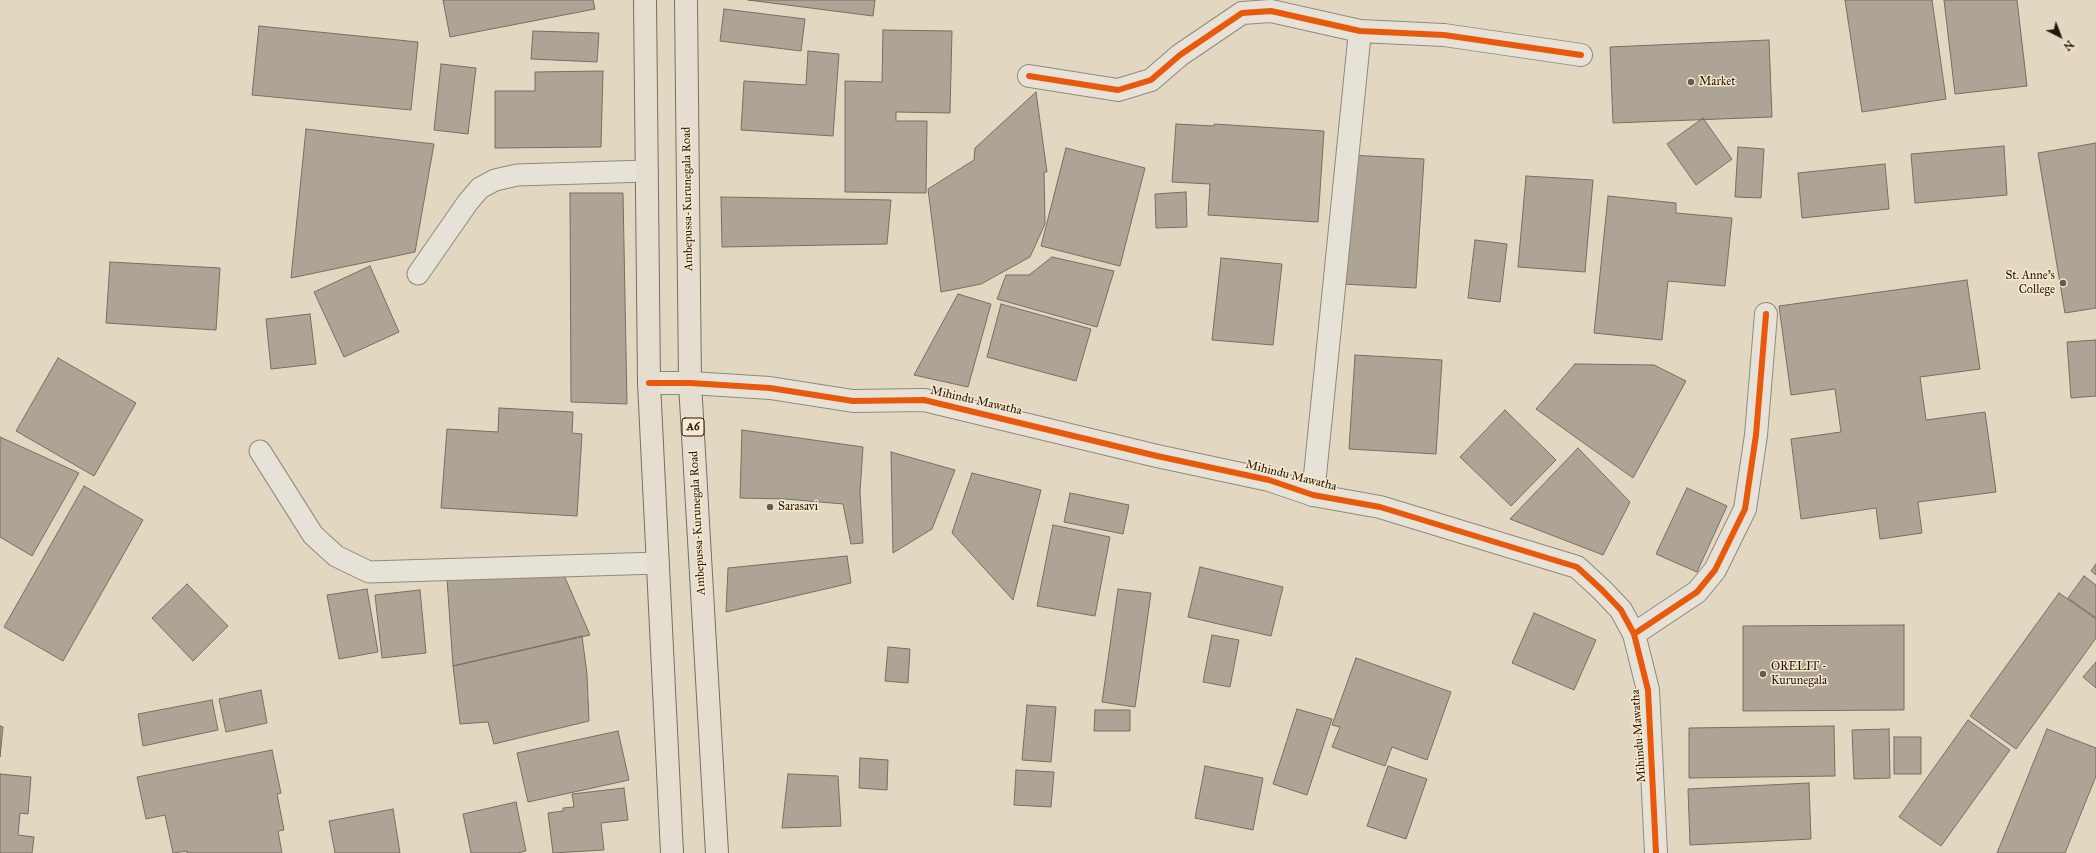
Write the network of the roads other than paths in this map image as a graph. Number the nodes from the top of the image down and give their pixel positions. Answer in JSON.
{"nodes":[{"id":1,"x":644,"y":0,"type":"edge"},
{"id":2,"x":686,"y":0,"type":"edge"},
{"id":3,"x":1360,"y":31,"type":"junction"},
{"id":4,"x":1581,"y":55,"type":"dead end"},
{"id":5,"x":1029,"y":76,"type":"dead end"},
{"id":6,"x":647,"y":171,"type":"junction"},
{"id":7,"x":418,"y":274,"type":"dead end"},
{"id":8,"x":1766,"y":314,"type":"dead end"},
{"id":9,"x":649,"y":383,"type":"junction"},
{"id":10,"x":690,"y":383,"type":"junction"},
{"id":11,"x":260,"y":451,"type":"dead end"},
{"id":12,"x":1313,"y":495,"type":"junction"},
{"id":13,"x":658,"y":563,"type":"junction"},
{"id":14,"x":1634,"y":634,"type":"junction"},
{"id":15,"x":672,"y":853,"type":"edge"},
{"id":16,"x":716,"y":853,"type":"edge"},
{"id":17,"x":1656,"y":853,"type":"edge"}],
"edges":[{"from":1,"to":6,"type":"highway"},
{"from":2,"to":10,"type":"highway","name":"Ambepussa-Kurunegala Road","number":"A6"},
{"from":3,"to":4,"type":"street"},
{"from":3,"to":5,"type":"street"},
{"from":3,"to":12,"type":"street"},
{"from":6,"to":7,"type":"lane"},
{"from":6,"to":9,"type":"highway"},
{"from":8,"to":14,"type":"street"},
{"from":9,"to":10,"type":"street","name":"Mihindu Mawatha"},
{"from":9,"to":13,"type":"highway"},
{"from":10,"to":12,"type":"street","name":"Mihindu Mawatha"},
{"from":10,"to":16,"type":"highway","name":"Ambepussa-Kurunegala Road","number":"A6"},
{"from":11,"to":13,"type":"lane"},
{"from":12,"to":14,"type":"street","name":"Mihindu Mawatha"},
{"from":13,"to":15,"type":"highway"},
{"from":14,"to":17,"type":"street","name":"Mihindu Mawatha"}]}
